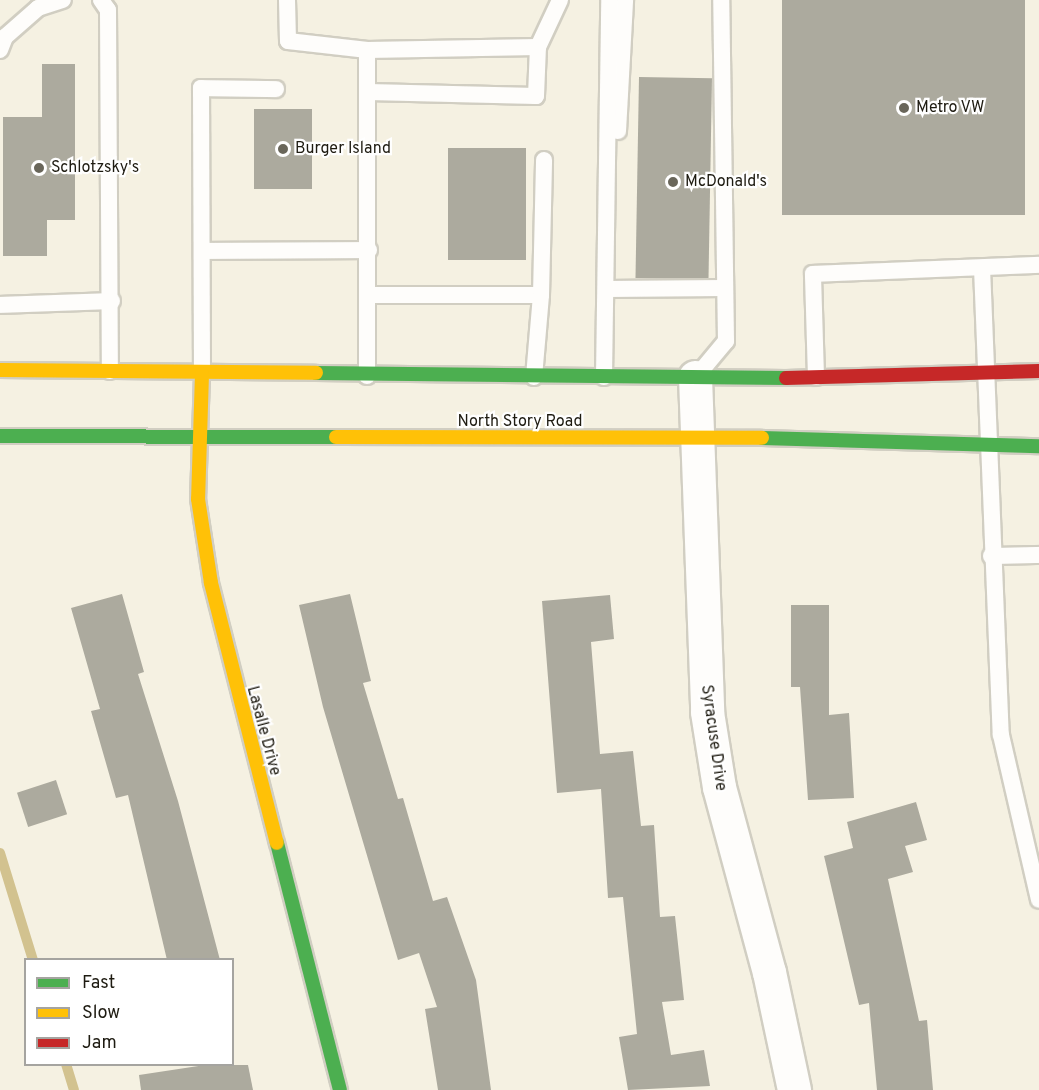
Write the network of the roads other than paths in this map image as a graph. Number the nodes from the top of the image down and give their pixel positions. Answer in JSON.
{"nodes":[{"id":1,"x":63,"y":0,"type":"edge"},
{"id":2,"x":101,"y":0,"type":"edge"},
{"id":3,"x":287,"y":0,"type":"edge"},
{"id":4,"x":560,"y":0,"type":"edge"},
{"id":5,"x":609,"y":0,"type":"edge"},
{"id":6,"x":625,"y":0,"type":"edge"},
{"id":7,"x":721,"y":0,"type":"edge"},
{"id":8,"x":538,"y":47,"type":"junction"},
{"id":9,"x":0,"y":50,"type":"edge"},
{"id":10,"x":367,"y":50,"type":"junction"},
{"id":11,"x":276,"y":89,"type":"dead end"},
{"id":12,"x":368,"y":92,"type":"junction"},
{"id":13,"x":544,"y":160,"type":"dead end"},
{"id":14,"x":607,"y":209,"type":"junction"},
{"id":15,"x":369,"y":250,"type":"junction"},
{"id":16,"x":202,"y":251,"type":"junction"},
{"id":17,"x":1039,"y":266,"type":"edge"},
{"id":18,"x":982,"y":268,"type":"junction"},
{"id":19,"x":724,"y":288,"type":"junction"},
{"id":20,"x":606,"y":289,"type":"junction"},
{"id":21,"x":369,"y":295,"type":"junction"},
{"id":22,"x":541,"y":295,"type":"junction"},
{"id":23,"x":112,"y":301,"type":"junction"},
{"id":24,"x":0,"y":305,"type":"edge"},
{"id":25,"x":0,"y":370,"type":"edge"},
{"id":26,"x":110,"y":371,"type":"junction"},
{"id":27,"x":1039,"y":371,"type":"edge"},
{"id":28,"x":985,"y":373,"type":"junction"},
{"id":29,"x":202,"y":374,"type":"junction"},
{"id":30,"x":367,"y":376,"type":"junction"},
{"id":31,"x":534,"y":377,"type":"junction"},
{"id":32,"x":604,"y":377,"type":"junction"},
{"id":33,"x":695,"y":377,"type":"junction"},
{"id":34,"x":816,"y":377,"type":"junction"},
{"id":35,"x":0,"y":436,"type":"edge"},
{"id":36,"x":694,"y":437,"type":"junction"},
{"id":37,"x":201,"y":440,"type":"junction"},
{"id":38,"x":1039,"y":446,"type":"edge"},
{"id":39,"x":987,"y":447,"type":"junction"},
{"id":40,"x":1039,"y":555,"type":"edge"},
{"id":41,"x":991,"y":556,"type":"junction"},
{"id":42,"x":1039,"y":900,"type":"edge"},
{"id":43,"x":340,"y":1090,"type":"edge"},
{"id":44,"x":794,"y":1090,"type":"edge"}],
"edges":[{"from":1,"to":9,"type":"lane"},
{"from":2,"to":23,"type":"lane"},
{"from":3,"to":10,"type":"lane"},
{"from":4,"to":8,"type":"lane"},
{"from":5,"to":14,"type":"lane"},
{"from":6,"to":14,"type":"lane"},
{"from":7,"to":19,"type":"lane"},
{"from":8,"to":10,"type":"lane"},
{"from":8,"to":12,"type":"lane"},
{"from":10,"to":12,"type":"lane"},
{"from":11,"to":16,"type":"lane"},
{"from":12,"to":15,"type":"lane"},
{"from":13,"to":22,"type":"lane"},
{"from":14,"to":20,"type":"lane"},
{"from":15,"to":16,"type":"lane"},
{"from":15,"to":21,"type":"lane"},
{"from":16,"to":29,"type":"lane"},
{"from":17,"to":18,"type":"lane"},
{"from":18,"to":28,"type":"lane"},
{"from":18,"to":34,"type":"lane"},
{"from":19,"to":20,"type":"lane"},
{"from":19,"to":33,"type":"lane"},
{"from":20,"to":32,"type":"lane"},
{"from":21,"to":22,"type":"lane"},
{"from":21,"to":30,"type":"lane"},
{"from":22,"to":31,"type":"lane"},
{"from":23,"to":24,"type":"lane"},
{"from":23,"to":26,"type":"lane"},
{"from":25,"to":26,"type":"main road"},
{"from":26,"to":29,"type":"main road"},
{"from":27,"to":28,"type":"main road"},
{"from":28,"to":34,"type":"main road"},
{"from":28,"to":39,"type":"lane"},
{"from":29,"to":30,"type":"main road"},
{"from":29,"to":37,"type":"main road","name":"Lasalle Drive"},
{"from":30,"to":31,"type":"main road"},
{"from":31,"to":32,"type":"main road"},
{"from":32,"to":33,"type":"main road"},
{"from":33,"to":34,"type":"main road"},
{"from":33,"to":36,"type":"street","name":"Syracuse Drive"},
{"from":35,"to":37,"type":"main road","name":"North Story Road"},
{"from":36,"to":37,"type":"main road","name":"North Story Road"},
{"from":36,"to":39,"type":"main road","name":"North Story Road"},
{"from":36,"to":44,"type":"street","name":"Syracuse Drive"},
{"from":37,"to":43,"type":"main road","name":"Lasalle Drive"},
{"from":38,"to":39,"type":"main road","name":"North Story Road"},
{"from":39,"to":41,"type":"lane"},
{"from":40,"to":41,"type":"lane"},
{"from":41,"to":42,"type":"lane"}]}
